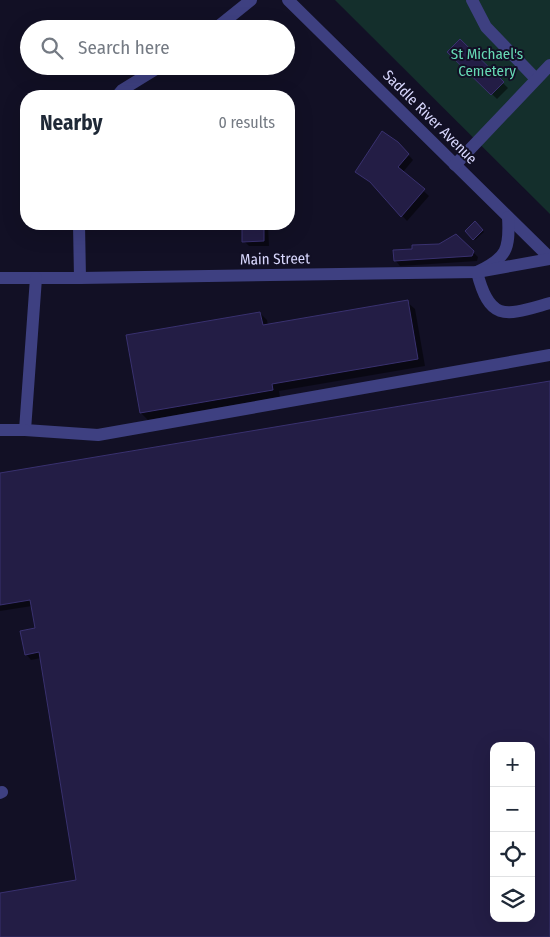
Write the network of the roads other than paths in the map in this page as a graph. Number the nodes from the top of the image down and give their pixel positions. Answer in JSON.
{"nodes":[{"id":1,"x":251,"y":0,"type":"edge"},
{"id":2,"x":472,"y":0,"type":"edge"},
{"id":3,"x":290,"y":1,"type":"edge"},
{"id":4,"x":226,"y":20,"type":"edge"},
{"id":5,"x":550,"y":65,"type":"edge"},
{"id":6,"x":146,"y":75,"type":"edge"},
{"id":7,"x":536,"y":79,"type":"junction"},
{"id":8,"x":122,"y":90,"type":"edge"},
{"id":9,"x":455,"y":165,"type":"junction"},
{"id":10,"x":508,"y":217,"type":"junction"},
{"id":11,"x":79,"y":230,"type":"edge"},
{"id":12,"x":550,"y":258,"type":"edge"},
{"id":13,"x":477,"y":272,"type":"junction"},
{"id":14,"x":0,"y":278,"type":"edge"},
{"id":15,"x":36,"y":278,"type":"junction"},
{"id":16,"x":80,"y":278,"type":"junction"},
{"id":17,"x":550,"y":303,"type":"edge"},
{"id":18,"x":550,"y":355,"type":"edge"},
{"id":19,"x":0,"y":430,"type":"edge"},
{"id":20,"x":25,"y":430,"type":"junction"}],
"edges":[{"from":1,"to":4,"type":"street"},
{"from":2,"to":7,"type":"street"},
{"from":3,"to":9,"type":"street","name":"Saddle River Avenue"},
{"from":5,"to":7,"type":"street"},
{"from":6,"to":8,"type":"street"},
{"from":7,"to":9,"type":"street"},
{"from":9,"to":10,"type":"street","name":"Saddle River Avenue"},
{"from":10,"to":12,"type":"street","name":"Saddle River Avenue"},
{"from":10,"to":13,"type":"street"},
{"from":11,"to":16,"type":"street"},
{"from":12,"to":13,"type":"street","name":"Main Street"},
{"from":13,"to":16,"type":"street","name":"Main Street"},
{"from":13,"to":17,"type":"street"},
{"from":14,"to":15,"type":"street","name":"Main Street"},
{"from":15,"to":16,"type":"street","name":"Main Street"},
{"from":15,"to":20,"type":"street"},
{"from":18,"to":20,"type":"street"},
{"from":19,"to":20,"type":"street"}]}
